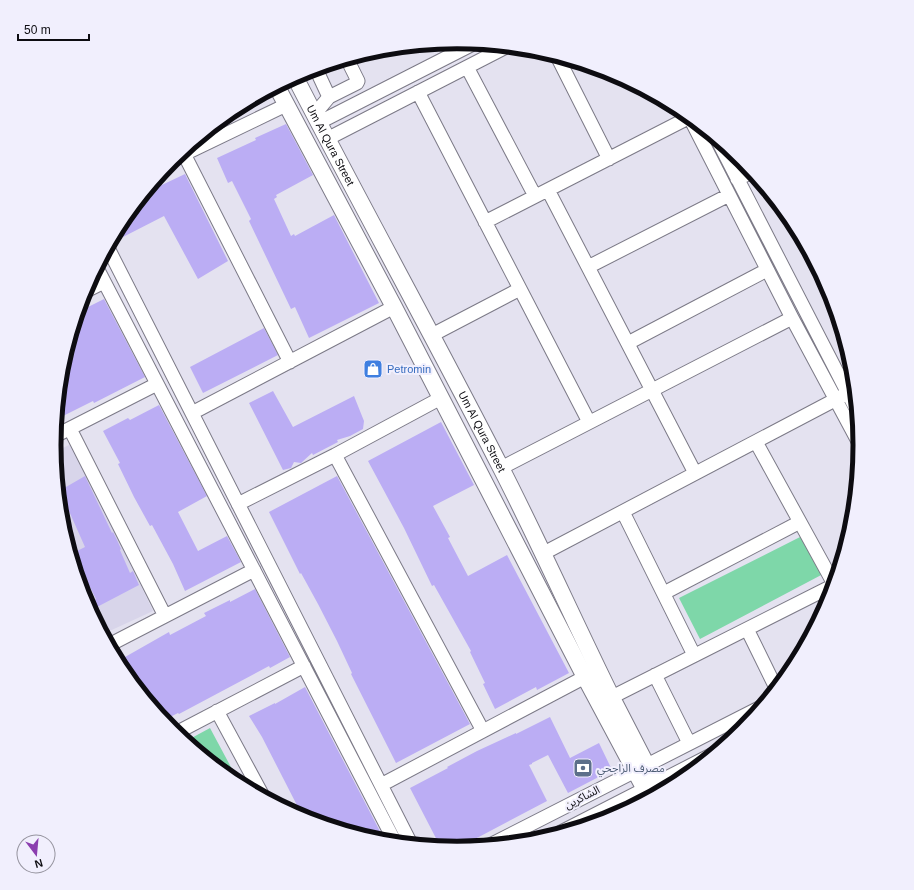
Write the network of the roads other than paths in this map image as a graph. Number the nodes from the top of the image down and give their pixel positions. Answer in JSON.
{"nodes":[{"id":1,"x":462,"y":49,"type":"edge"},
{"id":2,"x":498,"y":51,"type":"edge"},
{"id":3,"x":560,"y":62,"type":"edge"},
{"id":4,"x":349,"y":64,"type":"edge"},
{"id":5,"x":468,"y":67,"type":"junction"},
{"id":6,"x":318,"y":74,"type":"edge"},
{"id":7,"x":298,"y":82,"type":"edge"},
{"id":8,"x":279,"y":91,"type":"edge"},
{"id":9,"x":418,"y":92,"type":"junction"},
{"id":10,"x":329,"y":97,"type":"junction"},
{"id":11,"x":286,"y":105,"type":"junction"},
{"id":12,"x":316,"y":119,"type":"junction"},
{"id":13,"x":683,"y":120,"type":"edge"},
{"id":14,"x":696,"y":130,"type":"edge"},
{"id":15,"x":327,"y":139,"type":"junction"},
{"id":16,"x":193,"y":150,"type":"edge"},
{"id":17,"x":722,"y":151,"type":"edge"},
{"id":18,"x":186,"y":157,"type":"edge"},
{"id":19,"x":609,"y":159,"type":"junction"},
{"id":20,"x":746,"y":175,"type":"edge"},
{"id":21,"x":737,"y":179,"type":"junction"},
{"id":22,"x":548,"y":190,"type":"junction"},
{"id":23,"x":729,"y":195,"type":"junction"},
{"id":24,"x":536,"y":196,"type":"junction"},
{"id":25,"x":485,"y":222,"type":"junction"},
{"id":26,"x":377,"y":232,"type":"junction"},
{"id":27,"x":359,"y":241,"type":"junction"},
{"id":28,"x":111,"y":253,"type":"edge"},
{"id":29,"x":588,"y":267,"type":"junction"},
{"id":30,"x":768,"y":270,"type":"junction"},
{"id":31,"x":100,"y":274,"type":"edge"},
{"id":32,"x":104,"y":282,"type":"junction"},
{"id":33,"x":94,"y":287,"type":"edge"},
{"id":34,"x":520,"y":289,"type":"junction"},
{"id":35,"x":394,"y":307,"type":"junction"},
{"id":36,"x":792,"y":318,"type":"junction"},
{"id":37,"x":432,"y":335,"type":"junction"},
{"id":38,"x":628,"y":343,"type":"junction"},
{"id":39,"x":290,"y":362,"type":"junction"},
{"id":40,"x":157,"y":384,"type":"junction"},
{"id":41,"x":652,"y":390,"type":"junction"},
{"id":42,"x":848,"y":393,"type":"junction"},
{"id":43,"x":441,"y":398,"type":"junction"},
{"id":44,"x":850,"y":398,"type":"edge"},
{"id":45,"x":835,"y":399,"type":"junction"},
{"id":46,"x":192,"y":413,"type":"junction"},
{"id":47,"x":589,"y":422,"type":"junction"},
{"id":48,"x":70,"y":429,"type":"junction"},
{"id":49,"x":852,"y":432,"type":"edge"},
{"id":50,"x":61,"y":433,"type":"edge"},
{"id":51,"x":756,"y":442,"type":"junction"},
{"id":52,"x":335,"y":455,"type":"junction"},
{"id":53,"x":501,"y":468,"type":"junction"},
{"id":54,"x":695,"y":473,"type":"junction"},
{"id":55,"x":238,"y":504,"type":"junction"},
{"id":56,"x":623,"y":512,"type":"junction"},
{"id":57,"x":800,"y":522,"type":"junction"},
{"id":58,"x":544,"y":553,"type":"junction"},
{"id":59,"x":254,"y":570,"type":"junction"},
{"id":60,"x":830,"y":577,"type":"edge"},
{"id":61,"x":826,"y":588,"type":"edge"},
{"id":62,"x":664,"y":593,"type":"junction"},
{"id":63,"x":165,"y":616,"type":"junction"},
{"id":64,"x":747,"y":629,"type":"junction"},
{"id":65,"x":114,"y":643,"type":"edge"},
{"id":66,"x":694,"y":655,"type":"junction"},
{"id":67,"x":304,"y":666,"type":"junction"},
{"id":68,"x":655,"y":675,"type":"junction"},
{"id":69,"x":584,"y":677,"type":"junction"},
{"id":70,"x":773,"y":683,"type":"edge"},
{"id":71,"x":612,"y":697,"type":"junction"},
{"id":72,"x":217,"y":711,"type":"junction"},
{"id":73,"x":748,"y":714,"type":"edge"},
{"id":74,"x":182,"y":730,"type":"edge"},
{"id":75,"x":483,"y":731,"type":"junction"},
{"id":76,"x":689,"y":743,"type":"junction"},
{"id":77,"x":641,"y":768,"type":"junction"},
{"id":78,"x":382,"y":785,"type":"junction"},
{"id":79,"x":258,"y":788,"type":"edge"},
{"id":80,"x":653,"y":790,"type":"edge"},
{"id":81,"x":638,"y":797,"type":"edge"},
{"id":82,"x":600,"y":814,"type":"edge"},
{"id":83,"x":392,"y":835,"type":"edge"},
{"id":84,"x":408,"y":838,"type":"edge"},
{"id":85,"x":503,"y":838,"type":"edge"}],
"edges":[{"from":1,"to":12,"type":"street"},
{"from":2,"to":5,"type":"street"},
{"from":3,"to":19,"type":"street"},
{"from":4,"to":10,"type":"street"},
{"from":5,"to":9,"type":"street"},
{"from":5,"to":24,"type":"street"},
{"from":6,"to":10,"type":"street"},
{"from":7,"to":12,"type":"main road","name":"Um Al Qura Street"},
{"from":8,"to":11,"type":"main road","name":"Um Al Qura Street"},
{"from":9,"to":15,"type":"street"},
{"from":9,"to":25,"type":"street"},
{"from":10,"to":12,"type":"street"},
{"from":11,"to":16,"type":"street"},
{"from":11,"to":27,"type":"main road","name":"Um Al Qura Street"},
{"from":12,"to":15,"type":"main road","name":"Um Al Qura Street"},
{"from":13,"to":19,"type":"street"},
{"from":14,"to":23,"type":"street"},
{"from":15,"to":26,"type":"main road","name":"Um Al Qura Street"},
{"from":17,"to":21,"type":"street"},
{"from":18,"to":39,"type":"street"},
{"from":19,"to":22,"type":"street"},
{"from":20,"to":21,"type":"street"},
{"from":21,"to":42,"type":"street"},
{"from":22,"to":24,"type":"street"},
{"from":22,"to":29,"type":"street"},
{"from":23,"to":29,"type":"street"},
{"from":23,"to":30,"type":"street"},
{"from":24,"to":25,"type":"street"},
{"from":25,"to":34,"type":"street"},
{"from":26,"to":27,"type":"main road"},
{"from":26,"to":37,"type":"main road","name":"Um Al Qura Street"},
{"from":27,"to":35,"type":"main road","name":"Um Al Qura Street"},
{"from":28,"to":46,"type":"street"},
{"from":29,"to":38,"type":"street"},
{"from":30,"to":36,"type":"street"},
{"from":30,"to":38,"type":"street"},
{"from":31,"to":32,"type":"street"},
{"from":32,"to":33,"type":"street"},
{"from":32,"to":40,"type":"street"},
{"from":34,"to":37,"type":"street"},
{"from":34,"to":47,"type":"street"},
{"from":35,"to":39,"type":"street"},
{"from":35,"to":43,"type":"main road","name":"Um Al Qura Street"},
{"from":36,"to":41,"type":"street"},
{"from":36,"to":45,"type":"street"},
{"from":37,"to":53,"type":"main road","name":"Um Al Qura Street"},
{"from":38,"to":41,"type":"street"},
{"from":39,"to":46,"type":"street"},
{"from":40,"to":48,"type":"street"},
{"from":40,"to":59,"type":"street"},
{"from":41,"to":47,"type":"street"},
{"from":41,"to":54,"type":"street"},
{"from":42,"to":44,"type":"street"},
{"from":42,"to":45,"type":"street"},
{"from":43,"to":52,"type":"street"},
{"from":43,"to":69,"type":"main road","name":"Um Al Qura Street"},
{"from":45,"to":49,"type":"street"},
{"from":45,"to":51,"type":"street"},
{"from":46,"to":55,"type":"street"},
{"from":47,"to":53,"type":"street"},
{"from":48,"to":50,"type":"street"},
{"from":48,"to":63,"type":"street"},
{"from":51,"to":54,"type":"street"},
{"from":51,"to":57,"type":"street"},
{"from":52,"to":55,"type":"street"},
{"from":52,"to":75,"type":"street"},
{"from":53,"to":58,"type":"main road","name":"Um Al Qura Street"},
{"from":54,"to":56,"type":"street"},
{"from":55,"to":78,"type":"street"},
{"from":56,"to":58,"type":"street"},
{"from":56,"to":62,"type":"street"},
{"from":57,"to":60,"type":"street"},
{"from":57,"to":62,"type":"street"},
{"from":58,"to":71,"type":"main road","name":"Um Al Qura Street"},
{"from":59,"to":63,"type":"street"},
{"from":59,"to":67,"type":"street"},
{"from":61,"to":64,"type":"street"},
{"from":62,"to":66,"type":"street"},
{"from":63,"to":65,"type":"street"},
{"from":64,"to":66,"type":"street"},
{"from":64,"to":70,"type":"street"},
{"from":66,"to":68,"type":"street"},
{"from":67,"to":72,"type":"street"},
{"from":67,"to":83,"type":"street"},
{"from":68,"to":71,"type":"street"},
{"from":68,"to":76,"type":"street"},
{"from":69,"to":75,"type":"street"},
{"from":69,"to":77,"type":"main road","name":"Um Al Qura Street"},
{"from":71,"to":77,"type":"main road","name":"Um Al Qura Street"},
{"from":72,"to":74,"type":"street"},
{"from":72,"to":79,"type":"street"},
{"from":73,"to":76,"type":"street","name":"الشاكرين"},
{"from":75,"to":78,"type":"street"},
{"from":76,"to":77,"type":"street","name":"الشاكرين"},
{"from":77,"to":80,"type":"main road","name":"Um Al Qura Street"},
{"from":77,"to":85,"type":"street","name":"الشاكرين"},
{"from":78,"to":84,"type":"street"},
{"from":81,"to":82,"type":"street","name":"الشاكرين"}]}
